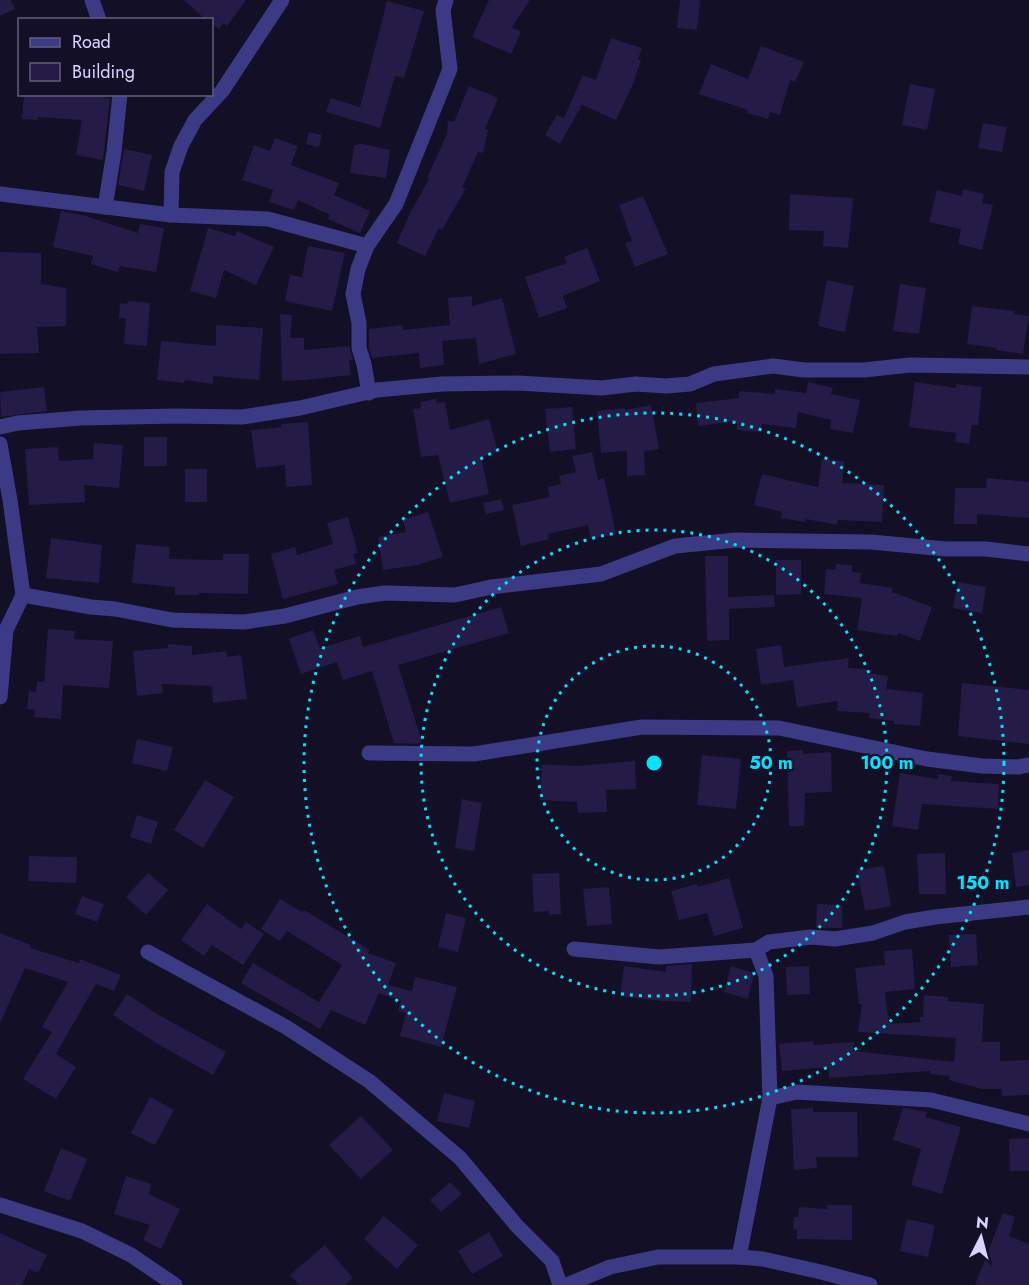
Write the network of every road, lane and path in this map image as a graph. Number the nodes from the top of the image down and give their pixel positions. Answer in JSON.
{"nodes":[{"id":1,"x":92,"y":0,"type":"edge"},
{"id":2,"x":282,"y":0,"type":"edge"},
{"id":3,"x":446,"y":0,"type":"edge"},
{"id":4,"x":98,"y":18,"type":"edge"},
{"id":5,"x":120,"y":96,"type":"edge"},
{"id":6,"x":0,"y":194,"type":"edge"},
{"id":7,"x":105,"y":207,"type":"junction"},
{"id":8,"x":171,"y":215,"type":"junction"},
{"id":9,"x":367,"y":246,"type":"junction"},
{"id":10,"x":1029,"y":367,"type":"edge"},
{"id":11,"x":369,"y":393,"type":"junction"},
{"id":12,"x":0,"y":427,"type":"edge"},
{"id":13,"x":0,"y":444,"type":"edge"},
{"id":14,"x":1029,"y":554,"type":"edge"},
{"id":15,"x":22,"y":595,"type":"junction"},
{"id":16,"x":0,"y":697,"type":"edge"},
{"id":17,"x":369,"y":753,"type":"dead end"},
{"id":18,"x":1029,"y":765,"type":"edge"},
{"id":19,"x":1029,"y":907,"type":"edge"},
{"id":20,"x":574,"y":950,"type":"dead end"},
{"id":21,"x":756,"y":950,"type":"junction"},
{"id":22,"x":148,"y":952,"type":"dead end"},
{"id":23,"x":770,"y":1098,"type":"junction"},
{"id":24,"x":1029,"y":1124,"type":"edge"},
{"id":25,"x":0,"y":1205,"type":"edge"},
{"id":26,"x":739,"y":1257,"type":"junction"},
{"id":27,"x":175,"y":1285,"type":"edge"},
{"id":28,"x":560,"y":1285,"type":"edge"},
{"id":29,"x":567,"y":1285,"type":"edge"},
{"id":30,"x":870,"y":1285,"type":"edge"}],
"edges":[{"from":1,"to":4,"type":"street"},
{"from":2,"to":8,"type":"street"},
{"from":3,"to":9,"type":"street"},
{"from":5,"to":7,"type":"street"},
{"from":6,"to":7,"type":"street"},
{"from":7,"to":8,"type":"street"},
{"from":8,"to":9,"type":"street"},
{"from":9,"to":11,"type":"street"},
{"from":10,"to":11,"type":"street"},
{"from":11,"to":12,"type":"street"},
{"from":13,"to":15,"type":"street"},
{"from":14,"to":15,"type":"street"},
{"from":15,"to":16,"type":"street"},
{"from":17,"to":18,"type":"street"},
{"from":19,"to":21,"type":"street"},
{"from":20,"to":21,"type":"street"},
{"from":21,"to":23,"type":"street"},
{"from":22,"to":28,"type":"street"},
{"from":23,"to":24,"type":"street"},
{"from":23,"to":26,"type":"street"},
{"from":25,"to":27,"type":"street"},
{"from":26,"to":29,"type":"street"},
{"from":26,"to":30,"type":"street"}]}
